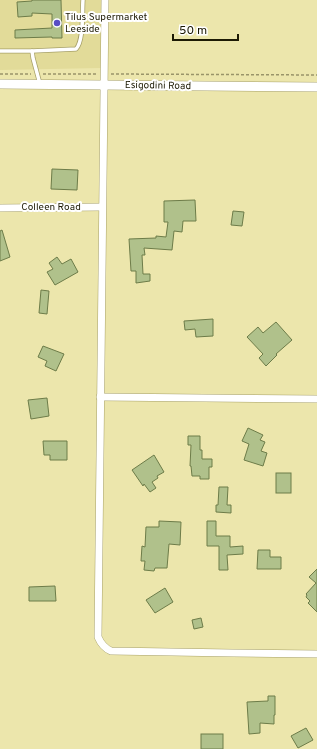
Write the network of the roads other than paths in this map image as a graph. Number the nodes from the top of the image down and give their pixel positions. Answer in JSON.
{"nodes":[{"id":1,"x":83,"y":0,"type":"edge"},
{"id":2,"x":105,"y":0,"type":"edge"},
{"id":3,"x":0,"y":51,"type":"edge"},
{"id":4,"x":32,"y":51,"type":"junction"},
{"id":5,"x":0,"y":84,"type":"edge"},
{"id":6,"x":40,"y":84,"type":"junction"},
{"id":7,"x":104,"y":85,"type":"junction"},
{"id":8,"x":317,"y":87,"type":"edge"},
{"id":9,"x":102,"y":207,"type":"junction"},
{"id":10,"x":0,"y":208,"type":"edge"},
{"id":11,"x":100,"y":397,"type":"junction"},
{"id":12,"x":317,"y":399,"type":"edge"},
{"id":13,"x":317,"y":654,"type":"edge"}],
"edges":[{"from":1,"to":4,"type":"lane"},
{"from":2,"to":7,"type":"street"},
{"from":3,"to":4,"type":"lane"},
{"from":4,"to":6,"type":"lane"},
{"from":5,"to":6,"type":"main road","name":"Esigodini Road"},
{"from":6,"to":7,"type":"main road","name":"Esigodini Road"},
{"from":7,"to":8,"type":"main road","name":"Esigodini Road"},
{"from":7,"to":9,"type":"street"},
{"from":9,"to":10,"type":"street","name":"Colleen Road"},
{"from":9,"to":11,"type":"street"},
{"from":11,"to":12,"type":"street"},
{"from":11,"to":13,"type":"street"}]}
